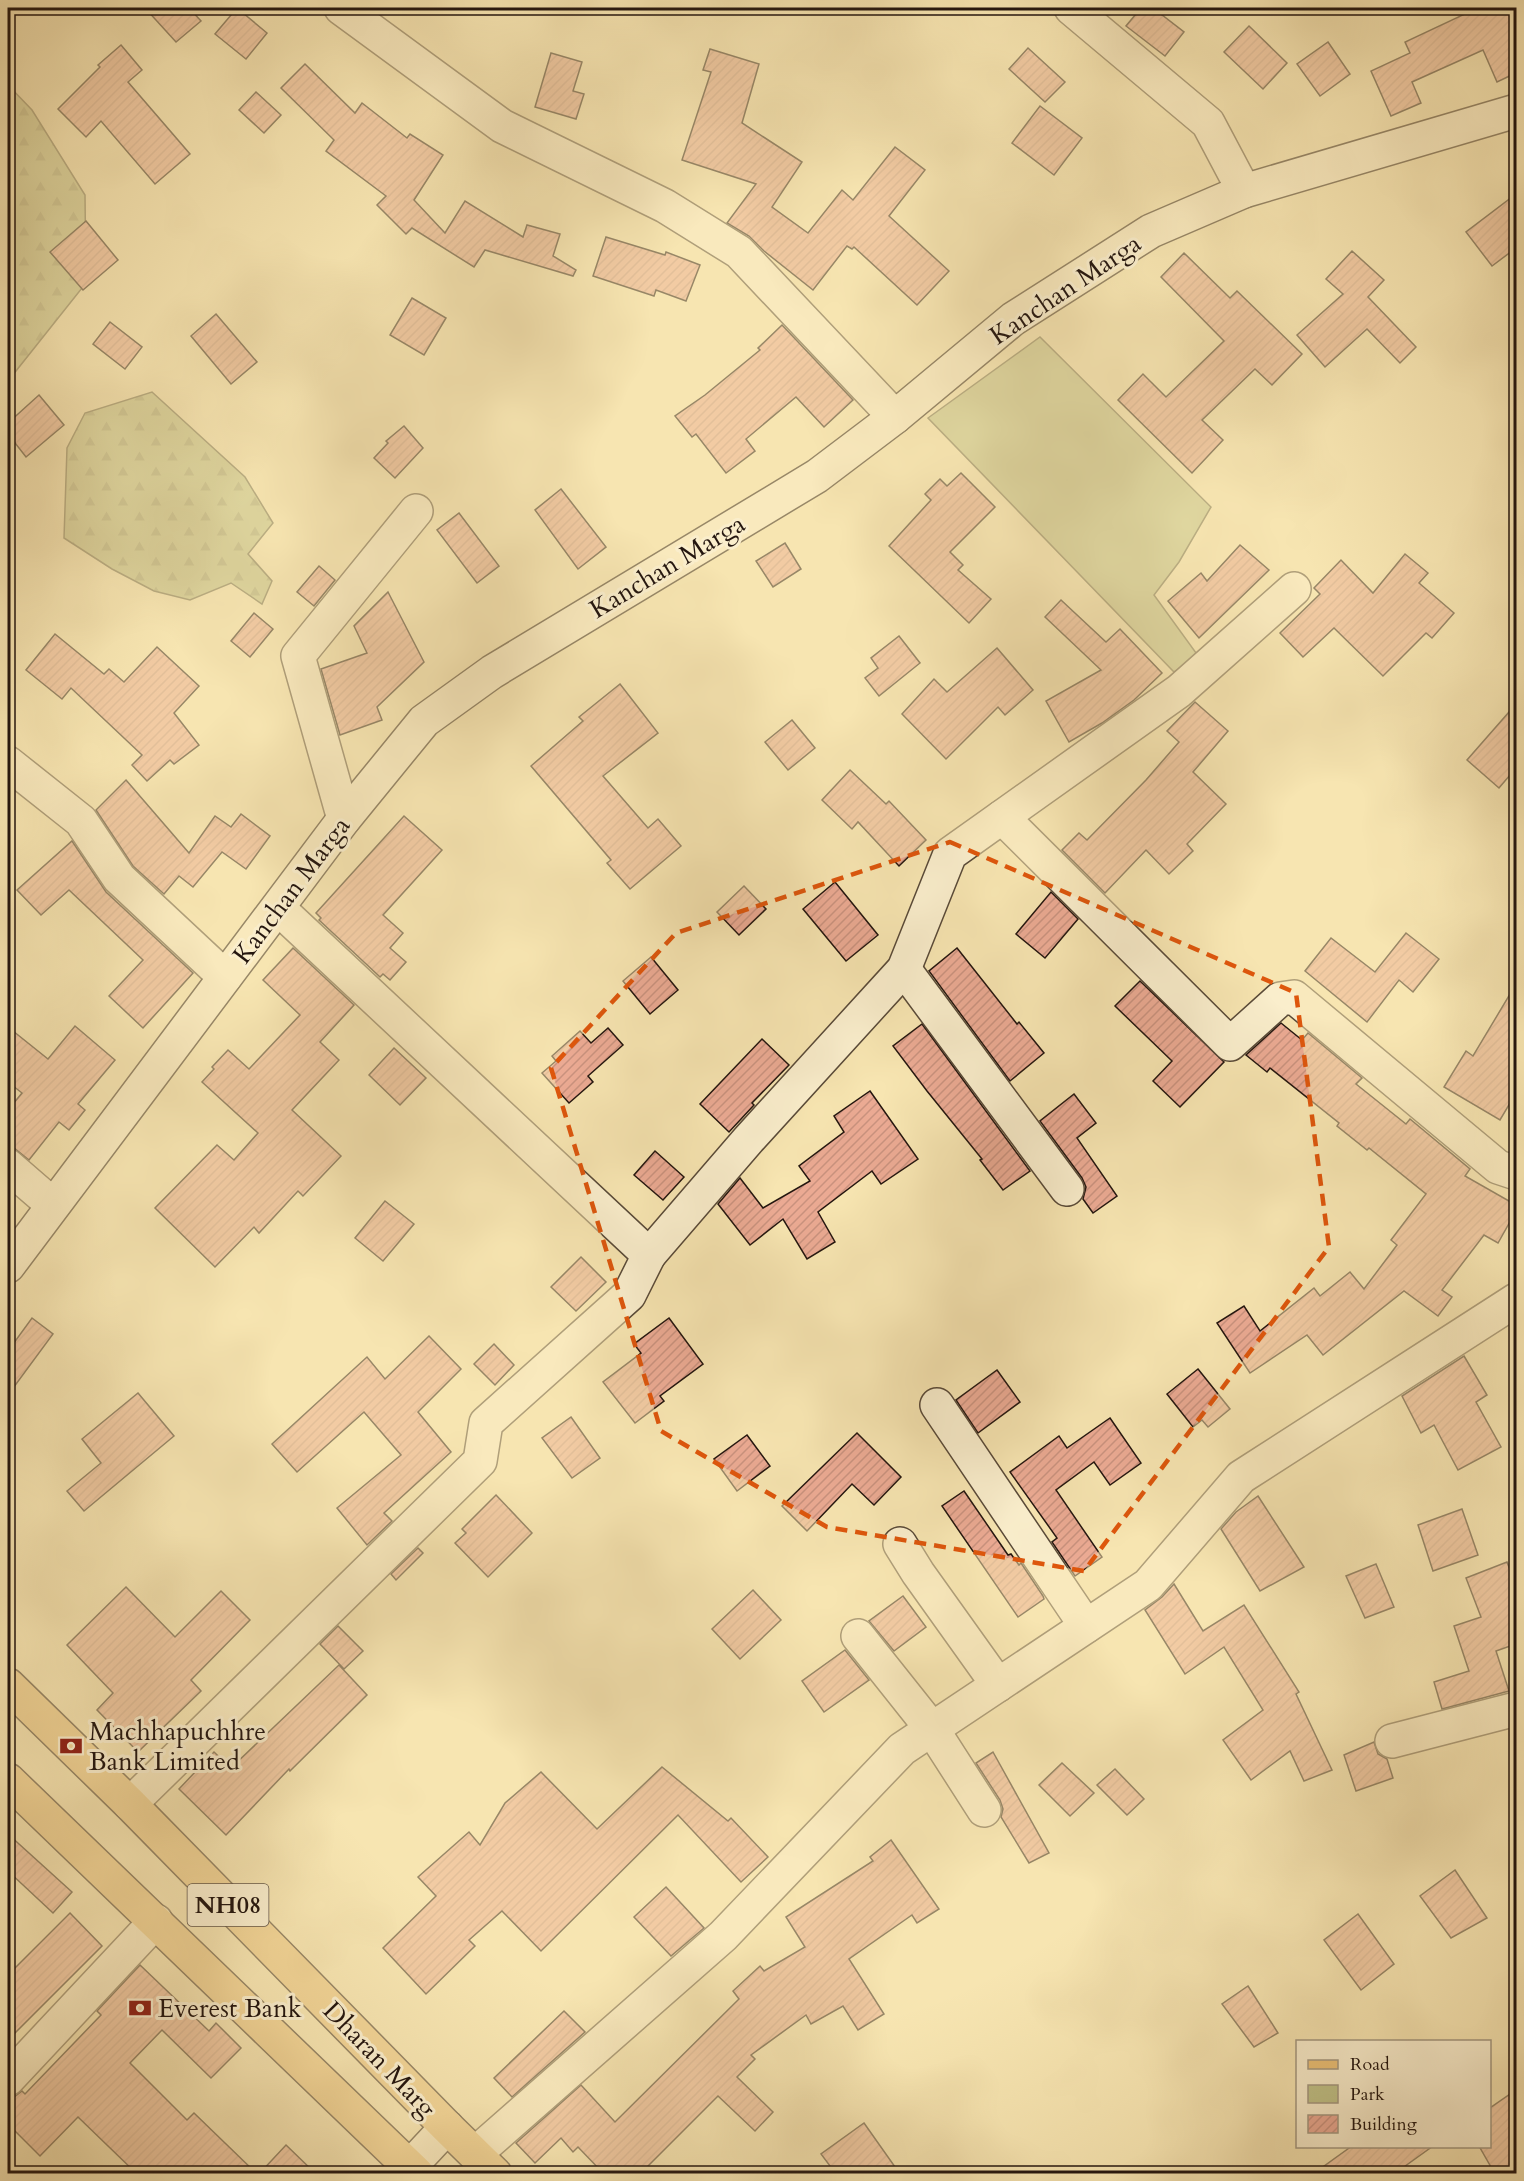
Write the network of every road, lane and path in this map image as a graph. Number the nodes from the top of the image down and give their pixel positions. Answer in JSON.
{"nodes":[{"id":1,"x":341,"y":8,"type":"edge"},
{"id":2,"x":1071,"y":8,"type":"edge"},
{"id":3,"x":1516,"y":111,"type":"edge"},
{"id":4,"x":1244,"y":191,"type":"junction"},
{"id":5,"x":895,"y":417,"type":"junction"},
{"id":6,"x":416,"y":511,"type":"dead end"},
{"id":7,"x":1294,"y":589,"type":"dead end"},
{"id":8,"x":8,"y":763,"type":"edge"},
{"id":9,"x":1002,"y":817,"type":"junction"},
{"id":10,"x":344,"y":819,"type":"junction"},
{"id":11,"x":278,"y":908,"type":"junction"},
{"id":12,"x":904,"y":969,"type":"junction"},
{"id":13,"x":225,"y":977,"type":"junction"},
{"id":14,"x":8,"y":1166,"type":"edge"},
{"id":15,"x":1516,"y":1173,"type":"edge"},
{"id":16,"x":1067,"y":1189,"type":"dead end"},
{"id":17,"x":53,"y":1205,"type":"junction"},
{"id":18,"x":649,"y":1255,"type":"junction"},
{"id":19,"x":8,"y":1266,"type":"edge"},
{"id":20,"x":1516,"y":1300,"type":"edge"},
{"id":21,"x":937,"y":1405,"type":"dead end"},
{"id":22,"x":900,"y":1544,"type":"dead end"},
{"id":23,"x":1086,"y":1626,"type":"junction"},
{"id":24,"x":858,"y":1636,"type":"dead end"},
{"id":25,"x":8,"y":1685,"type":"edge"},
{"id":26,"x":998,"y":1685,"type":"junction"},
{"id":27,"x":1516,"y":1710,"type":"edge"},
{"id":28,"x":932,"y":1729,"type":"junction"},
{"id":29,"x":1392,"y":1741,"type":"dead end"},
{"id":30,"x":8,"y":1780,"type":"edge"},
{"id":31,"x":130,"y":1804,"type":"junction"},
{"id":32,"x":984,"y":1810,"type":"dead end"},
{"id":33,"x":156,"y":1921,"type":"junction"},
{"id":34,"x":8,"y":2079,"type":"edge"},
{"id":35,"x":447,"y":2127,"type":"junction"},
{"id":36,"x":485,"y":2164,"type":"edge"},
{"id":37,"x":410,"y":2171,"type":"edge"}],
"edges":[{"from":1,"to":5,"type":"street"},
{"from":2,"to":4,"type":"street"},
{"from":3,"to":4,"type":"street","name":"Kanchan Marga"},
{"from":4,"to":5,"type":"street","name":"Kanchan Marga"},
{"from":5,"to":10,"type":"street","name":"Kanchan Marga"},
{"from":6,"to":10,"type":"street"},
{"from":7,"to":9,"type":"street"},
{"from":8,"to":13,"type":"street"},
{"from":9,"to":12,"type":"street"},
{"from":9,"to":15,"type":"street"},
{"from":10,"to":11,"type":"street","name":"Kanchan Marga"},
{"from":11,"to":13,"type":"street","name":"Kanchan Marga"},
{"from":11,"to":18,"type":"street"},
{"from":12,"to":16,"type":"street"},
{"from":12,"to":18,"type":"street"},
{"from":13,"to":17,"type":"street","name":"Kanchan Marga"},
{"from":14,"to":17,"type":"street"},
{"from":17,"to":19,"type":"street","name":"Kanchan Marga"},
{"from":18,"to":31,"type":"street"},
{"from":20,"to":23,"type":"street"},
{"from":21,"to":23,"type":"street"},
{"from":22,"to":26,"type":"street"},
{"from":23,"to":26,"type":"street"},
{"from":24,"to":28,"type":"street"},
{"from":25,"to":31,"type":"main road","name":"Dharan Marg","number":"NH08"},
{"from":26,"to":28,"type":"street"},
{"from":27,"to":29,"type":"street"},
{"from":28,"to":32,"type":"street"},
{"from":28,"to":36,"type":"street"},
{"from":30,"to":33,"type":"main road","number":"NH08"},
{"from":31,"to":35,"type":"main road","name":"Dharan Marg","number":"NH08"},
{"from":33,"to":34,"type":"street"},
{"from":33,"to":37,"type":"main road","number":"NH08"},
{"from":35,"to":36,"type":"main road","number":"NH08"},
{"from":35,"to":37,"type":"street"}]}
